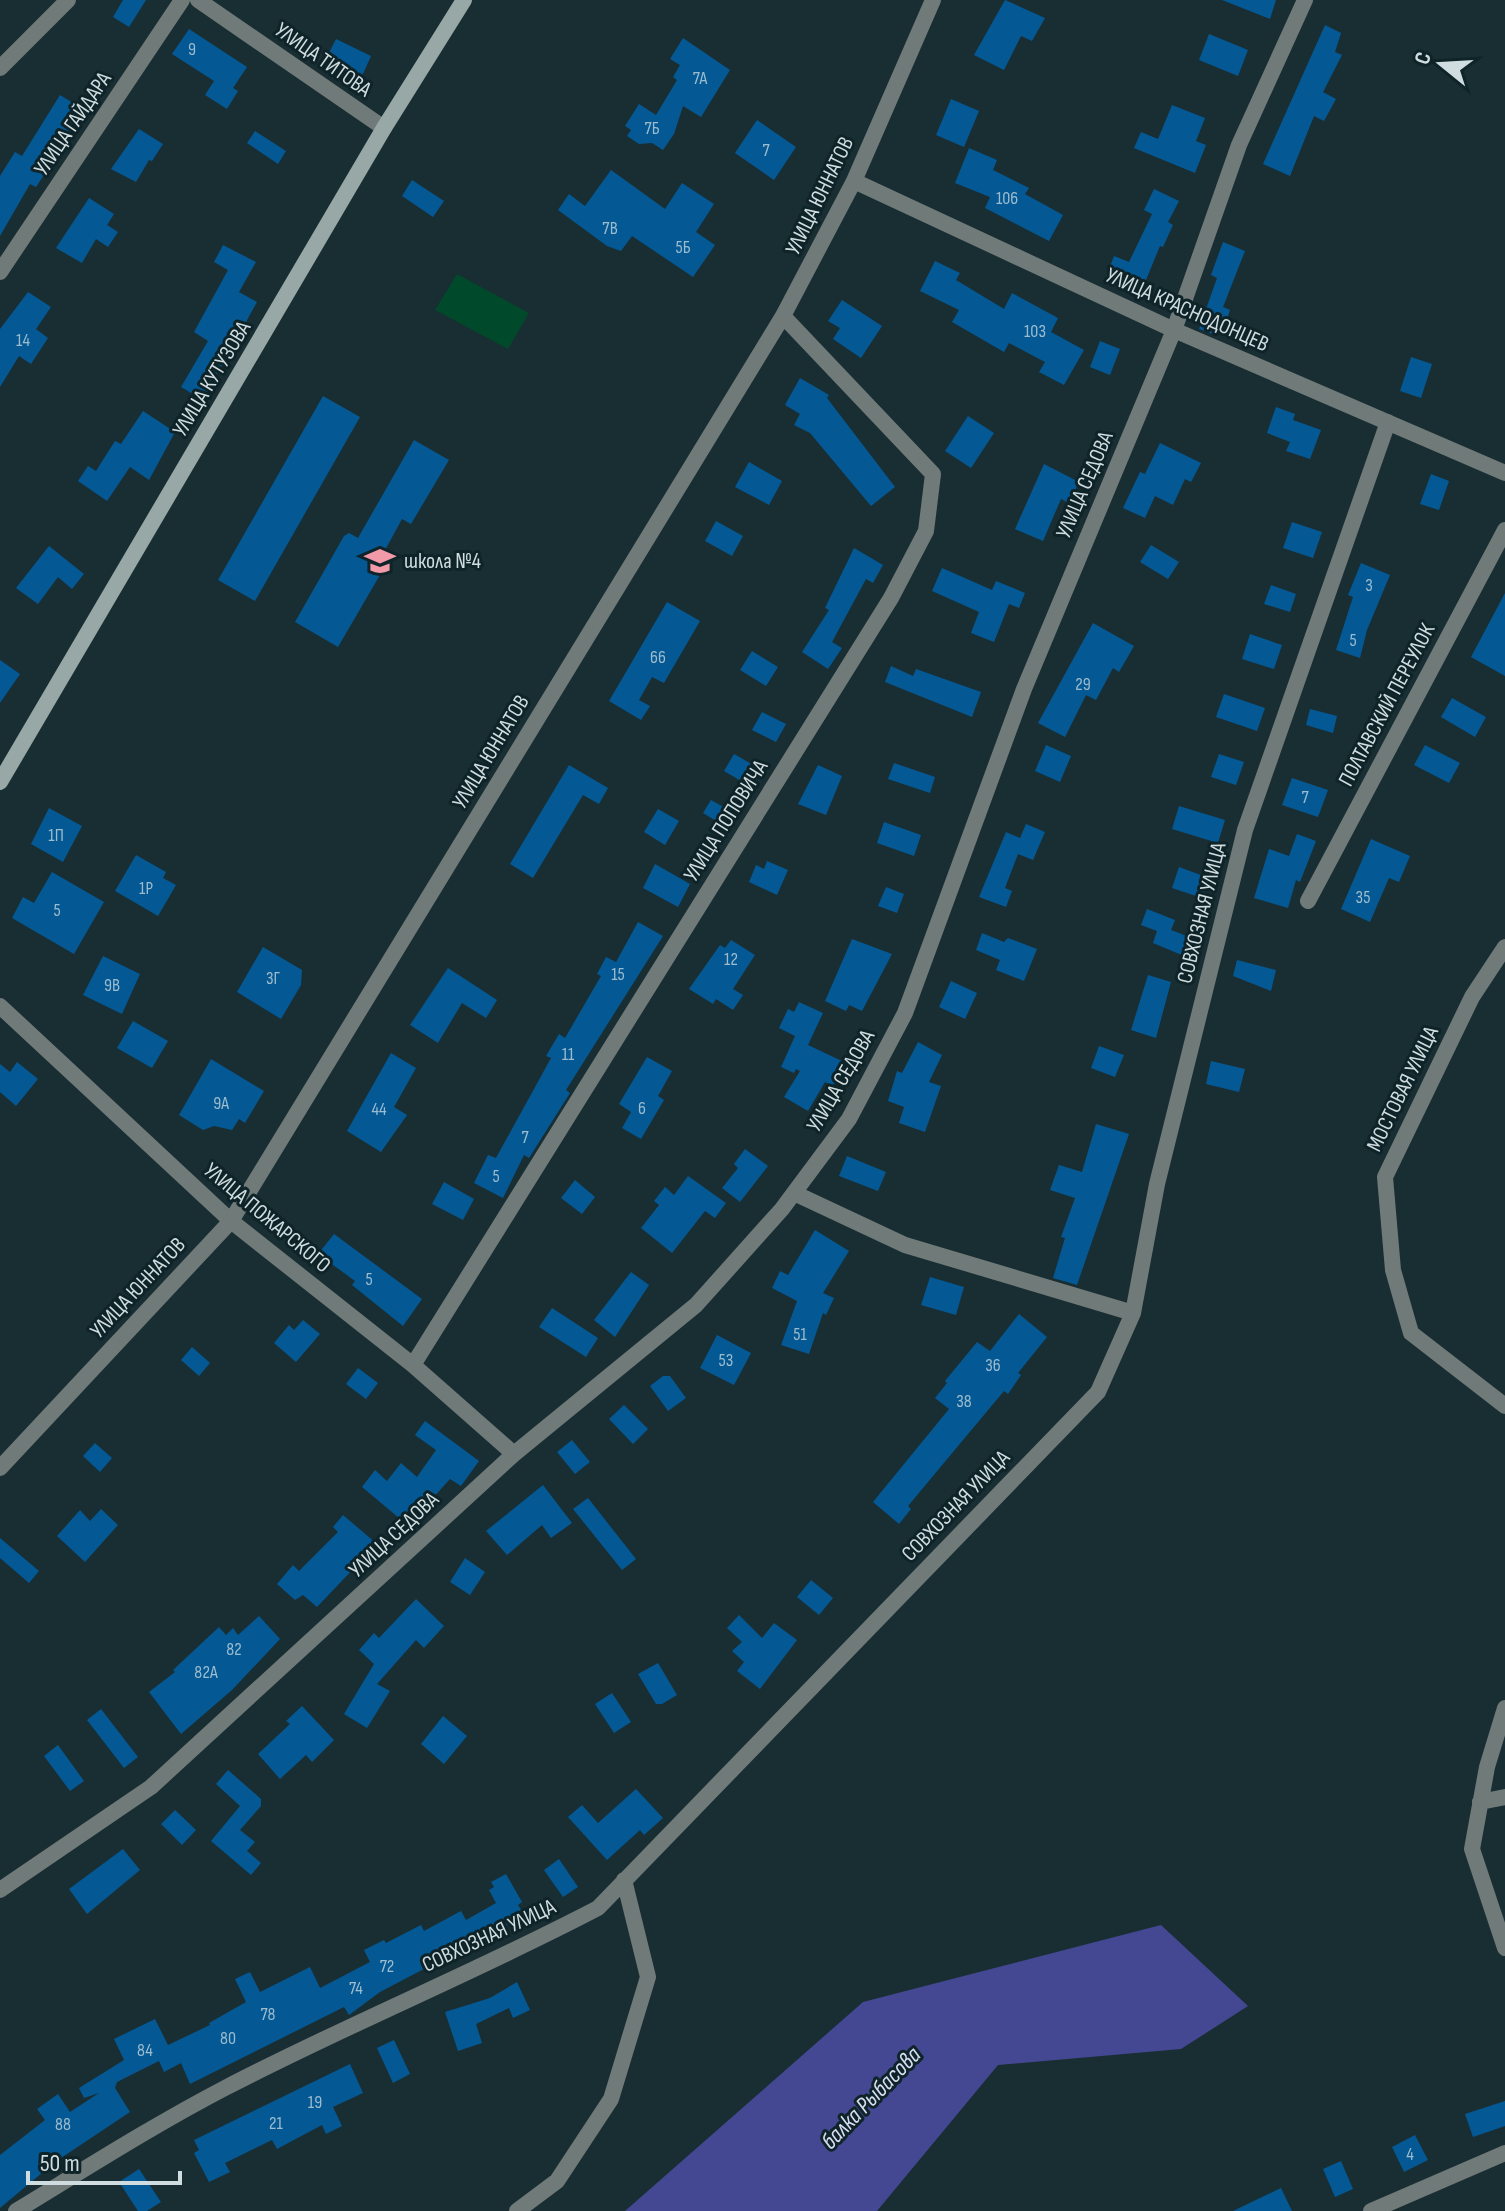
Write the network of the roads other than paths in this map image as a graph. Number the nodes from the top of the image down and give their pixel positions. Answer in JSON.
{"nodes":[{"id":1,"x":68,"y":0,"type":"edge"},
{"id":2,"x":182,"y":0,"type":"edge"},
{"id":3,"x":198,"y":0,"type":"edge"},
{"id":4,"x":464,"y":0,"type":"edge"},
{"id":5,"x":933,"y":0,"type":"edge"},
{"id":6,"x":1305,"y":0,"type":"edge"},
{"id":7,"x":0,"y":68,"type":"edge"},
{"id":8,"x":384,"y":128,"type":"junction"},
{"id":9,"x":854,"y":181,"type":"junction"},
{"id":10,"x":0,"y":272,"type":"edge"},
{"id":11,"x":783,"y":316,"type":"junction"},
{"id":12,"x":1174,"y":330,"type":"junction"},
{"id":13,"x":1388,"y":422,"type":"junction"},
{"id":14,"x":1505,"y":473,"type":"edge"},
{"id":15,"x":1505,"y":530,"type":"edge"},
{"id":16,"x":0,"y":782,"type":"edge"},
{"id":17,"x":1308,"y":901,"type":"dead end"},
{"id":18,"x":1505,"y":947,"type":"edge"},
{"id":19,"x":0,"y":1006,"type":"edge"},
{"id":20,"x":794,"y":1193,"type":"junction"},
{"id":21,"x":231,"y":1221,"type":"junction"},
{"id":22,"x":1133,"y":1313,"type":"junction"},
{"id":23,"x":413,"y":1365,"type":"junction"},
{"id":24,"x":1505,"y":1406,"type":"edge"},
{"id":25,"x":514,"y":1454,"type":"junction"},
{"id":26,"x":0,"y":1468,"type":"edge"},
{"id":27,"x":1505,"y":1708,"type":"edge"},
{"id":28,"x":1505,"y":1797,"type":"edge"},
{"id":29,"x":1480,"y":1802,"type":"junction"},
{"id":30,"x":624,"y":1880,"type":"junction"},
{"id":31,"x":0,"y":1890,"type":"edge"},
{"id":32,"x":1505,"y":1948,"type":"edge"},
{"id":33,"x":1505,"y":2153,"type":"edge"},
{"id":34,"x":16,"y":2211,"type":"edge"},
{"id":35,"x":517,"y":2211,"type":"edge"},
{"id":36,"x":1371,"y":2211,"type":"edge"}],
"edges":[{"from":1,"to":7,"type":"street"},
{"from":2,"to":10,"type":"street","name":"УЛИЦА ГАЙДАРА"},
{"from":3,"to":8,"type":"street","name":"УЛИЦА ТИТОВА"},
{"from":4,"to":8,"type":"main road","name":"УЛИЦА КУТУЗОВА"},
{"from":5,"to":9,"type":"street","name":"УЛИЦА ЮННАТОВ"},
{"from":6,"to":12,"type":"street","name":"УЛИЦА СЕДОВА"},
{"from":8,"to":16,"type":"main road","name":"УЛИЦА КУТУЗОВА"},
{"from":9,"to":11,"type":"street","name":"УЛИЦА ЮННАТОВ"},
{"from":9,"to":12,"type":"street","name":"УЛИЦА КРАСНОДОНЦЕВ"},
{"from":11,"to":21,"type":"street","name":"УЛИЦА ЮННАТОВ"},
{"from":11,"to":23,"type":"street","name":"УЛИЦА ПОПОВИЧА"},
{"from":12,"to":13,"type":"street","name":"УЛИЦА КРАСНОДОНЦЕВ"},
{"from":12,"to":20,"type":"street","name":"УЛИЦА СЕДОВА"},
{"from":13,"to":14,"type":"street","name":"УЛИЦА КРАСНОДОНЦЕВ"},
{"from":13,"to":22,"type":"street","name":"СОВХОЗНАЯ УЛИЦА"},
{"from":15,"to":17,"type":"street","name":"ПОЛТАВСКИЙ ПЕРЕУЛОК"},
{"from":18,"to":24,"type":"street","name":"МОСТОВАЯ УЛИЦА"},
{"from":19,"to":21,"type":"street","name":"УЛИЦА ПОЖАРСКОГО"},
{"from":20,"to":22,"type":"street"},
{"from":20,"to":25,"type":"street","name":"УЛИЦА СЕДОВА"},
{"from":21,"to":23,"type":"street","name":"УЛИЦА ПОЖАРСКОГО"},
{"from":21,"to":26,"type":"street","name":"УЛИЦА ЮННАТОВ"},
{"from":22,"to":30,"type":"street","name":"СОВХОЗНАЯ УЛИЦА"},
{"from":23,"to":25,"type":"street","name":"УЛИЦА ПОЖАРСКОГО"},
{"from":25,"to":31,"type":"street","name":"УЛИЦА СЕДОВА"},
{"from":27,"to":29,"type":"street"},
{"from":28,"to":29,"type":"street"},
{"from":29,"to":32,"type":"street"},
{"from":30,"to":34,"type":"street","name":"СОВХОЗНАЯ УЛИЦА"},
{"from":30,"to":35,"type":"street"},
{"from":33,"to":36,"type":"street"}]}
